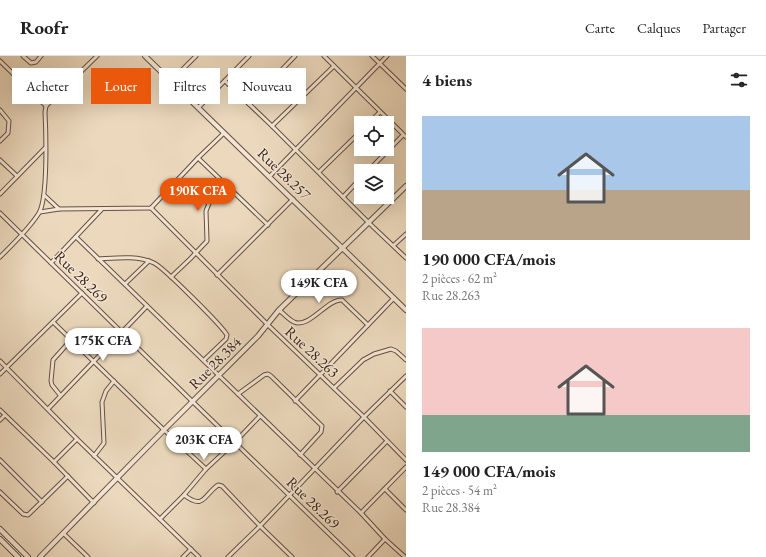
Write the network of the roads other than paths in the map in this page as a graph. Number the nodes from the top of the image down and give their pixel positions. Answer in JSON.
{"nodes":[{"id":1,"x":23,"y":56,"type":"edge"},
{"id":2,"x":41,"y":56,"type":"edge"},
{"id":3,"x":96,"y":56,"type":"edge"},
{"id":4,"x":146,"y":56,"type":"edge"},
{"id":5,"x":196,"y":56,"type":"edge"},
{"id":6,"x":249,"y":56,"type":"edge"},
{"id":7,"x":295,"y":56,"type":"edge"},
{"id":8,"x":324,"y":56,"type":"edge"},
{"id":9,"x":372,"y":56,"type":"edge"},
{"id":10,"x":388,"y":56,"type":"edge"},
{"id":11,"x":0,"y":61,"type":"edge"},
{"id":12,"x":380,"y":64,"type":"junction"},
{"id":13,"x":334,"y":66,"type":"junction"},
{"id":14,"x":184,"y":68,"type":"edge"},
{"id":15,"x":284,"y":68,"type":"edge"},
{"id":16,"x":159,"y":69,"type":"edge"},
{"id":17,"x":225,"y":81,"type":"junction"},
{"id":18,"x":228,"y":84,"type":"edge"},
{"id":19,"x":356,"y":88,"type":"junction"},
{"id":20,"x":406,"y":89,"type":"edge"},
{"id":21,"x":194,"y":104,"type":"edge"},
{"id":22,"x":249,"y":104,"type":"edge"},
{"id":23,"x":46,"y":106,"type":"junction"},
{"id":24,"x":198,"y":108,"type":"junction"},
{"id":25,"x":0,"y":110,"type":"edge"},
{"id":26,"x":380,"y":112,"type":"junction"},
{"id":27,"x":376,"y":116,"type":"edge"},
{"id":28,"x":272,"y":126,"type":"junction"},
{"id":29,"x":224,"y":133,"type":"junction"},
{"id":30,"x":405,"y":136,"type":"edge"},
{"id":31,"x":354,"y":138,"type":"edge"},
{"id":32,"x":0,"y":141,"type":"edge"},
{"id":33,"x":45,"y":148,"type":"junction"},
{"id":34,"x":296,"y":150,"type":"junction"},
{"id":35,"x":198,"y":158,"type":"junction"},
{"id":36,"x":0,"y":160,"type":"edge"},
{"id":37,"x":375,"y":164,"type":"edge"},
{"id":38,"x":319,"y":172,"type":"junction"},
{"id":39,"x":17,"y":176,"type":"junction"},
{"id":40,"x":269,"y":177,"type":"junction"},
{"id":41,"x":225,"y":185,"type":"junction"},
{"id":42,"x":354,"y":185,"type":"edge"},
{"id":43,"x":406,"y":186,"type":"edge"},
{"id":44,"x":0,"y":194,"type":"edge"},
{"id":45,"x":44,"y":194,"type":"junction"},
{"id":46,"x":343,"y":197,"type":"junction"},
{"id":47,"x":293,"y":199,"type":"junction"},
{"id":48,"x":151,"y":208,"type":"junction"},
{"id":49,"x":59,"y":209,"type":"junction"},
{"id":50,"x":102,"y":209,"type":"junction"},
{"id":51,"x":40,"y":212,"type":"junction"},
{"id":52,"x":0,"y":213,"type":"edge"},
{"id":53,"x":369,"y":223,"type":"junction"},
{"id":54,"x":268,"y":225,"type":"junction"},
{"id":55,"x":22,"y":234,"type":"junction"},
{"id":56,"x":406,"y":234,"type":"edge"},
{"id":57,"x":76,"y":237,"type":"junction"},
{"id":58,"x":394,"y":245,"type":"junction"},
{"id":59,"x":342,"y":249,"type":"junction"},
{"id":60,"x":196,"y":253,"type":"junction"},
{"id":61,"x":0,"y":256,"type":"edge"},
{"id":62,"x":406,"y":258,"type":"edge"},
{"id":63,"x":98,"y":259,"type":"junction"},
{"id":64,"x":149,"y":261,"type":"junction"},
{"id":65,"x":51,"y":263,"type":"junction"},
{"id":66,"x":217,"y":275,"type":"junction"},
{"id":67,"x":171,"y":277,"type":"junction"},
{"id":68,"x":125,"y":284,"type":"junction"},
{"id":69,"x":82,"y":293,"type":"junction"},
{"id":70,"x":394,"y":298,"type":"junction"},
{"id":71,"x":147,"y":306,"type":"junction"},
{"id":72,"x":279,"y":310,"type":"junction"},
{"id":73,"x":406,"y":310,"type":"edge"},
{"id":74,"x":53,"y":322,"type":"junction"},
{"id":75,"x":268,"y":325,"type":"junction"},
{"id":76,"x":368,"y":325,"type":"junction"},
{"id":77,"x":123,"y":333,"type":"junction"},
{"id":78,"x":71,"y":340,"type":"junction"},
{"id":79,"x":94,"y":360,"type":"junction"},
{"id":80,"x":204,"y":360,"type":"junction"},
{"id":81,"x":406,"y":360,"type":"edge"},
{"id":82,"x":0,"y":361,"type":"edge"},
{"id":83,"x":7,"y":368,"type":"junction"},
{"id":84,"x":0,"y":374,"type":"edge"},
{"id":85,"x":219,"y":375,"type":"junction"},
{"id":86,"x":320,"y":375,"type":"junction"},
{"id":87,"x":406,"y":376,"type":"edge"},
{"id":88,"x":114,"y":381,"type":"junction"},
{"id":89,"x":334,"y":388,"type":"junction"},
{"id":90,"x":390,"y":392,"type":"junction"},
{"id":91,"x":238,"y":394,"type":"junction"},
{"id":92,"x":60,"y":395,"type":"junction"},
{"id":93,"x":295,"y":401,"type":"junction"},
{"id":94,"x":193,"y":402,"type":"junction"},
{"id":95,"x":406,"y":407,"type":"edge"},
{"id":96,"x":48,"y":409,"type":"junction"},
{"id":97,"x":0,"y":410,"type":"edge"},
{"id":98,"x":5,"y":415,"type":"junction"},
{"id":99,"x":260,"y":416,"type":"junction"},
{"id":100,"x":364,"y":417,"type":"junction"},
{"id":101,"x":0,"y":420,"type":"edge"},
{"id":102,"x":164,"y":430,"type":"junction"},
{"id":103,"x":77,"y":439,"type":"junction"},
{"id":104,"x":387,"y":441,"type":"junction"},
{"id":105,"x":235,"y":442,"type":"junction"},
{"id":106,"x":300,"y":455,"type":"junction"},
{"id":107,"x":94,"y":456,"type":"junction"},
{"id":108,"x":0,"y":460,"type":"edge"},
{"id":109,"x":406,"y":460,"type":"edge"},
{"id":110,"x":54,"y":462,"type":"junction"},
{"id":111,"x":406,"y":467,"type":"edge"},
{"id":112,"x":206,"y":469,"type":"junction"},
{"id":113,"x":314,"y":469,"type":"junction"},
{"id":114,"x":68,"y":476,"type":"junction"},
{"id":115,"x":118,"y":478,"type":"junction"},
{"id":116,"x":385,"y":489,"type":"junction"},
{"id":117,"x":0,"y":492,"type":"edge"},
{"id":118,"x":337,"y":492,"type":"junction"},
{"id":119,"x":184,"y":495,"type":"junction"},
{"id":120,"x":290,"y":496,"type":"junction"},
{"id":121,"x":42,"y":502,"type":"junction"},
{"id":122,"x":94,"y":503,"type":"junction"},
{"id":123,"x":406,"y":510,"type":"edge"},
{"id":124,"x":360,"y":514,"type":"junction"},
{"id":125,"x":160,"y":519,"type":"junction"},
{"id":126,"x":260,"y":526,"type":"junction"},
{"id":127,"x":0,"y":529,"type":"edge"},
{"id":128,"x":64,"y":534,"type":"junction"},
{"id":129,"x":0,"y":539,"type":"edge"},
{"id":130,"x":385,"y":539,"type":"junction"},
{"id":131,"x":190,"y":549,"type":"junction"},
{"id":132,"x":18,"y":557,"type":"edge"},
{"id":133,"x":28,"y":557,"type":"edge"},
{"id":134,"x":40,"y":557,"type":"edge"},
{"id":135,"x":88,"y":557,"type":"edge"},
{"id":136,"x":183,"y":557,"type":"edge"},
{"id":137,"x":199,"y":557,"type":"edge"},
{"id":138,"x":228,"y":557,"type":"edge"},
{"id":139,"x":292,"y":557,"type":"edge"},
{"id":140,"x":353,"y":557,"type":"edge"},
{"id":141,"x":368,"y":557,"type":"edge"},
{"id":142,"x":405,"y":557,"type":"edge"}],
"edges":[{"from":1,"to":2,"type":"street"},
{"from":3,"to":23,"type":"street"},
{"from":4,"to":16,"type":"street","name":"Rue 28.257"},
{"from":5,"to":14,"type":"street"},
{"from":6,"to":17,"type":"street"},
{"from":7,"to":15,"type":"street"},
{"from":8,"to":13,"type":"street"},
{"from":9,"to":12,"type":"street"},
{"from":10,"to":12,"type":"street"},
{"from":11,"to":23,"type":"street"},
{"from":12,"to":19,"type":"street"},
{"from":12,"to":20,"type":"street"},
{"from":13,"to":19,"type":"street"},
{"from":13,"to":28,"type":"street"},
{"from":17,"to":18,"type":"street"},
{"from":17,"to":24,"type":"street"},
{"from":19,"to":26,"type":"street"},
{"from":19,"to":34,"type":"street"},
{"from":21,"to":24,"type":"street","name":"Rue 28.257"},
{"from":22,"to":28,"type":"street"},
{"from":23,"to":33,"type":"street"},
{"from":24,"to":29,"type":"street","name":"Rue 28.257"},
{"from":25,"to":32,"type":"street"},
{"from":26,"to":27,"type":"street"},
{"from":26,"to":30,"type":"street"},
{"from":28,"to":34,"type":"street"},
{"from":29,"to":35,"type":"street"},
{"from":29,"to":40,"type":"street","name":"Rue 28.257"},
{"from":30,"to":37,"type":"street"},
{"from":31,"to":38,"type":"street"},
{"from":33,"to":39,"type":"street"},
{"from":33,"to":45,"type":"street"},
{"from":34,"to":38,"type":"street"},
{"from":34,"to":40,"type":"street"},
{"from":35,"to":41,"type":"street"},
{"from":35,"to":48,"type":"street"},
{"from":36,"to":39,"type":"street"},
{"from":38,"to":46,"type":"street"},
{"from":39,"to":44,"type":"street"},
{"from":40,"to":47,"type":"street","name":"Rue 28.257"},
{"from":41,"to":54,"type":"street"},
{"from":41,"to":60,"type":"street"},
{"from":42,"to":46,"type":"street"},
{"from":43,"to":53,"type":"street","name":"Rue 28.384"},
{"from":45,"to":49,"type":"street"},
{"from":45,"to":51,"type":"street"},
{"from":46,"to":53,"type":"street"},
{"from":47,"to":54,"type":"street"},
{"from":47,"to":59,"type":"street","name":"Rue 28.257"},
{"from":48,"to":50,"type":"street"},
{"from":48,"to":60,"type":"street","name":"Rue 28.263"},
{"from":49,"to":50,"type":"street"},
{"from":49,"to":51,"type":"street"},
{"from":50,"to":57,"type":"street"},
{"from":51,"to":55,"type":"street"},
{"from":52,"to":55,"type":"street","name":"Rue 28.269"},
{"from":53,"to":58,"type":"street"},
{"from":53,"to":59,"type":"street","name":"Rue 28.384"},
{"from":54,"to":66,"type":"street"},
{"from":55,"to":61,"type":"street"},
{"from":55,"to":65,"type":"street","name":"Rue 28.269"},
{"from":56,"to":58,"type":"street"},
{"from":57,"to":63,"type":"street"},
{"from":57,"to":65,"type":"street"},
{"from":58,"to":62,"type":"street"},
{"from":59,"to":70,"type":"street","name":"Rue 28.257"},
{"from":59,"to":72,"type":"street","name":"Rue 28.384"},
{"from":60,"to":66,"type":"street","name":"Rue 28.263"},
{"from":60,"to":67,"type":"street"},
{"from":63,"to":64,"type":"street"},
{"from":63,"to":68,"type":"street"},
{"from":64,"to":67,"type":"street"},
{"from":64,"to":68,"type":"street"},
{"from":65,"to":69,"type":"street","name":"Rue 28.269"},
{"from":66,"to":75,"type":"street","name":"Rue 28.263"},
{"from":67,"to":80,"type":"street"},
{"from":68,"to":71,"type":"street"},
{"from":69,"to":74,"type":"street"},
{"from":69,"to":77,"type":"street","name":"Rue 28.269"},
{"from":70,"to":73,"type":"street","name":"Rue 28.257"},
{"from":70,"to":76,"type":"street"},
{"from":71,"to":77,"type":"street"},
{"from":71,"to":80,"type":"street"},
{"from":72,"to":75,"type":"street","name":"Rue 28.384"},
{"from":72,"to":76,"type":"street"},
{"from":74,"to":78,"type":"street"},
{"from":74,"to":83,"type":"street"},
{"from":75,"to":85,"type":"street","name":"Rue 28.384"},
{"from":75,"to":86,"type":"street","name":"Rue 28.263"},
{"from":76,"to":86,"type":"street"},
{"from":77,"to":79,"type":"street"},
{"from":77,"to":94,"type":"street","name":"Rue 28.269"},
{"from":78,"to":79,"type":"street"},
{"from":78,"to":92,"type":"street"},
{"from":79,"to":88,"type":"street"},
{"from":79,"to":92,"type":"street"},
{"from":80,"to":85,"type":"street"},
{"from":81,"to":89,"type":"street"},
{"from":82,"to":83,"type":"street"},
{"from":83,"to":84,"type":"street"},
{"from":83,"to":96,"type":"street"},
{"from":85,"to":91,"type":"street"},
{"from":85,"to":94,"type":"street","name":"Rue 28.384"},
{"from":86,"to":89,"type":"street","name":"Rue 28.263"},
{"from":86,"to":93,"type":"street"},
{"from":87,"to":90,"type":"street"},
{"from":88,"to":102,"type":"street"},
{"from":88,"to":107,"type":"street"},
{"from":89,"to":100,"type":"street","name":"Rue 28.263"},
{"from":90,"to":95,"type":"street"},
{"from":90,"to":100,"type":"street"},
{"from":91,"to":93,"type":"street"},
{"from":91,"to":99,"type":"street"},
{"from":92,"to":96,"type":"street"},
{"from":93,"to":106,"type":"street"},
{"from":94,"to":102,"type":"street","name":"Rue 28.384"},
{"from":94,"to":105,"type":"street","name":"Rue 28.269"},
{"from":96,"to":103,"type":"street"},
{"from":97,"to":98,"type":"street"},
{"from":98,"to":101,"type":"street"},
{"from":98,"to":110,"type":"street"},
{"from":99,"to":105,"type":"street"},
{"from":99,"to":106,"type":"street"},
{"from":100,"to":104,"type":"street","name":"Rue 28.263"},
{"from":100,"to":113,"type":"street"},
{"from":102,"to":112,"type":"street"},
{"from":102,"to":115,"type":"street","name":"Rue 28.384"},
{"from":103,"to":107,"type":"street"},
{"from":103,"to":110,"type":"street"},
{"from":104,"to":109,"type":"street","name":"Rue 28.263"},
{"from":104,"to":118,"type":"street"},
{"from":105,"to":112,"type":"street"},
{"from":105,"to":120,"type":"street","name":"Rue 28.269"},
{"from":106,"to":113,"type":"street"},
{"from":107,"to":115,"type":"street"},
{"from":108,"to":121,"type":"street"},
{"from":110,"to":114,"type":"street"},
{"from":111,"to":116,"type":"street"},
{"from":112,"to":119,"type":"street"},
{"from":113,"to":118,"type":"street"},
{"from":113,"to":120,"type":"street"},
{"from":114,"to":121,"type":"street"},
{"from":114,"to":122,"type":"street"},
{"from":115,"to":122,"type":"street","name":"Rue 28.384"},
{"from":115,"to":125,"type":"street"},
{"from":116,"to":123,"type":"street"},
{"from":116,"to":124,"type":"street"},
{"from":117,"to":121,"type":"street"},
{"from":118,"to":124,"type":"street"},
{"from":119,"to":125,"type":"street"},
{"from":119,"to":126,"type":"street"},
{"from":120,"to":126,"type":"street"},
{"from":120,"to":140,"type":"street","name":"Rue 28.269"},
{"from":122,"to":128,"type":"street","name":"Rue 28.384"},
{"from":124,"to":130,"type":"street"},
{"from":125,"to":131,"type":"street"},
{"from":126,"to":138,"type":"street"},
{"from":126,"to":139,"type":"street"},
{"from":127,"to":133,"type":"main road"},
{"from":128,"to":134,"type":"street","name":"Rue 28.384"},
{"from":128,"to":135,"type":"street"},
{"from":129,"to":132,"type":"main road"},
{"from":130,"to":141,"type":"street"},
{"from":130,"to":142,"type":"street"},
{"from":131,"to":136,"type":"street"},
{"from":131,"to":137,"type":"street"}]}
